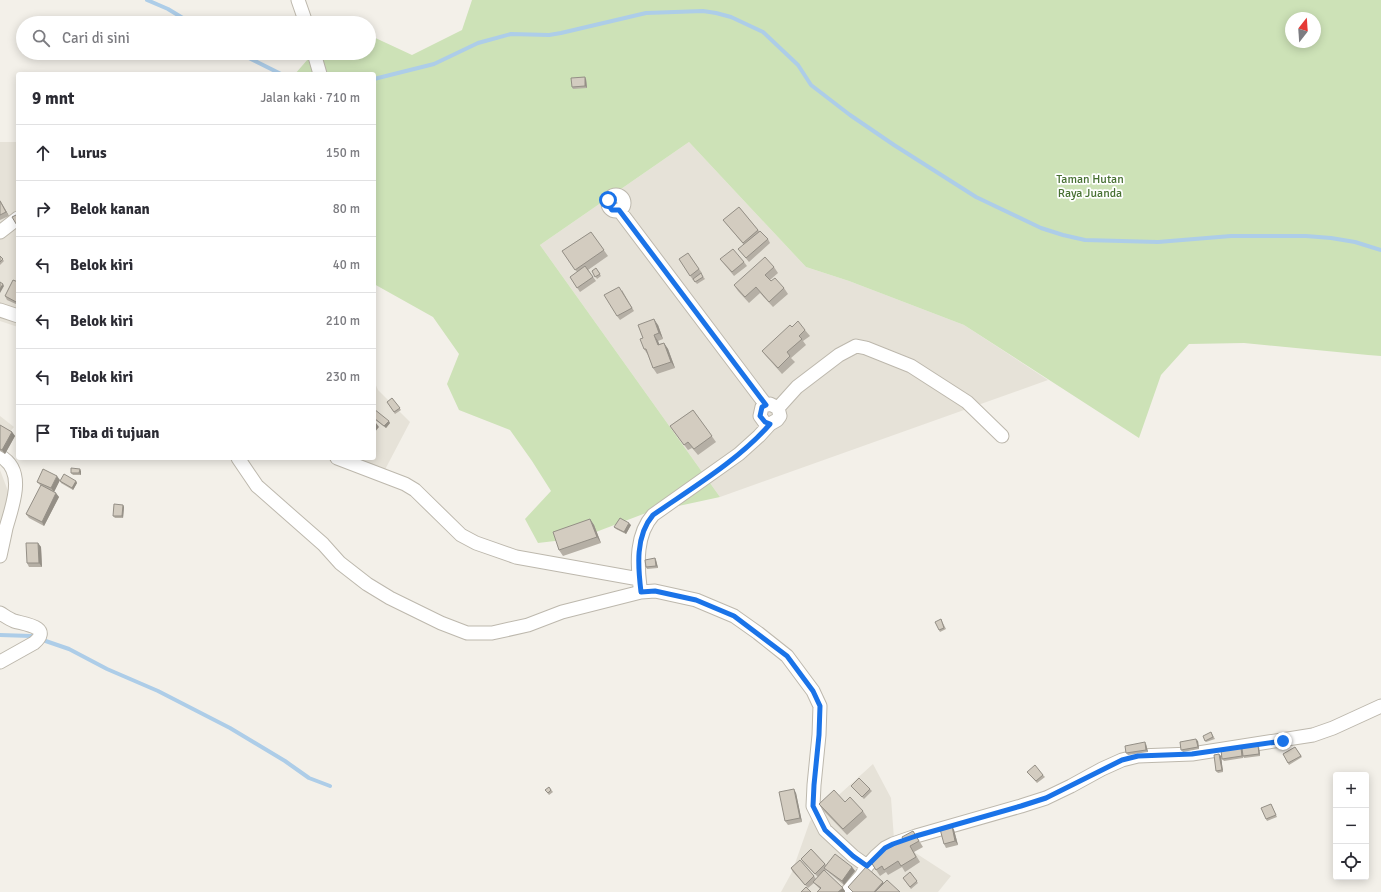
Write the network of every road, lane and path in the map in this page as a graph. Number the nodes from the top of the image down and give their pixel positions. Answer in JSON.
{"nodes":[{"id":1,"x":298,"y":0,"type":"edge"},
{"id":2,"x":304,"y":16,"type":"edge"},
{"id":3,"x":316,"y":60,"type":"edge"},
{"id":4,"x":319,"y":72,"type":"edge"},
{"id":5,"x":619,"y":210,"type":"dead end"},
{"id":6,"x":16,"y":220,"type":"edge"},
{"id":7,"x":0,"y":232,"type":"edge"},
{"id":8,"x":0,"y":310,"type":"edge"},
{"id":9,"x":16,"y":315,"type":"edge"},
{"id":10,"x":772,"y":406,"type":"junction"},
{"id":11,"x":1002,"y":436,"type":"dead end"},
{"id":12,"x":0,"y":456,"type":"edge"},
{"id":13,"x":239,"y":460,"type":"edge"},
{"id":14,"x":342,"y":460,"type":"edge"},
{"id":15,"x":0,"y":556,"type":"edge"},
{"id":16,"x":639,"y":579,"type":"junction"},
{"id":17,"x":641,"y":592,"type":"junction"},
{"id":18,"x":0,"y":613,"type":"edge"},
{"id":19,"x":0,"y":662,"type":"edge"},
{"id":20,"x":1381,"y":706,"type":"edge"},
{"id":21,"x":867,"y":866,"type":"junction"},
{"id":22,"x":847,"y":892,"type":"edge"}],
"edges":[{"from":1,"to":2,"type":"street"},
{"from":3,"to":4,"type":"street"},
{"from":5,"to":10,"type":"street"},
{"from":6,"to":7,"type":"street"},
{"from":8,"to":9,"type":"street"},
{"from":10,"to":11,"type":"street"},
{"from":10,"to":16,"type":"street"},
{"from":12,"to":15,"type":"street"},
{"from":13,"to":17,"type":"street"},
{"from":14,"to":16,"type":"street"},
{"from":16,"to":17,"type":"street"},
{"from":17,"to":21,"type":"street"},
{"from":18,"to":19,"type":"street"},
{"from":20,"to":21,"type":"street"},
{"from":21,"to":22,"type":"street"}]}
